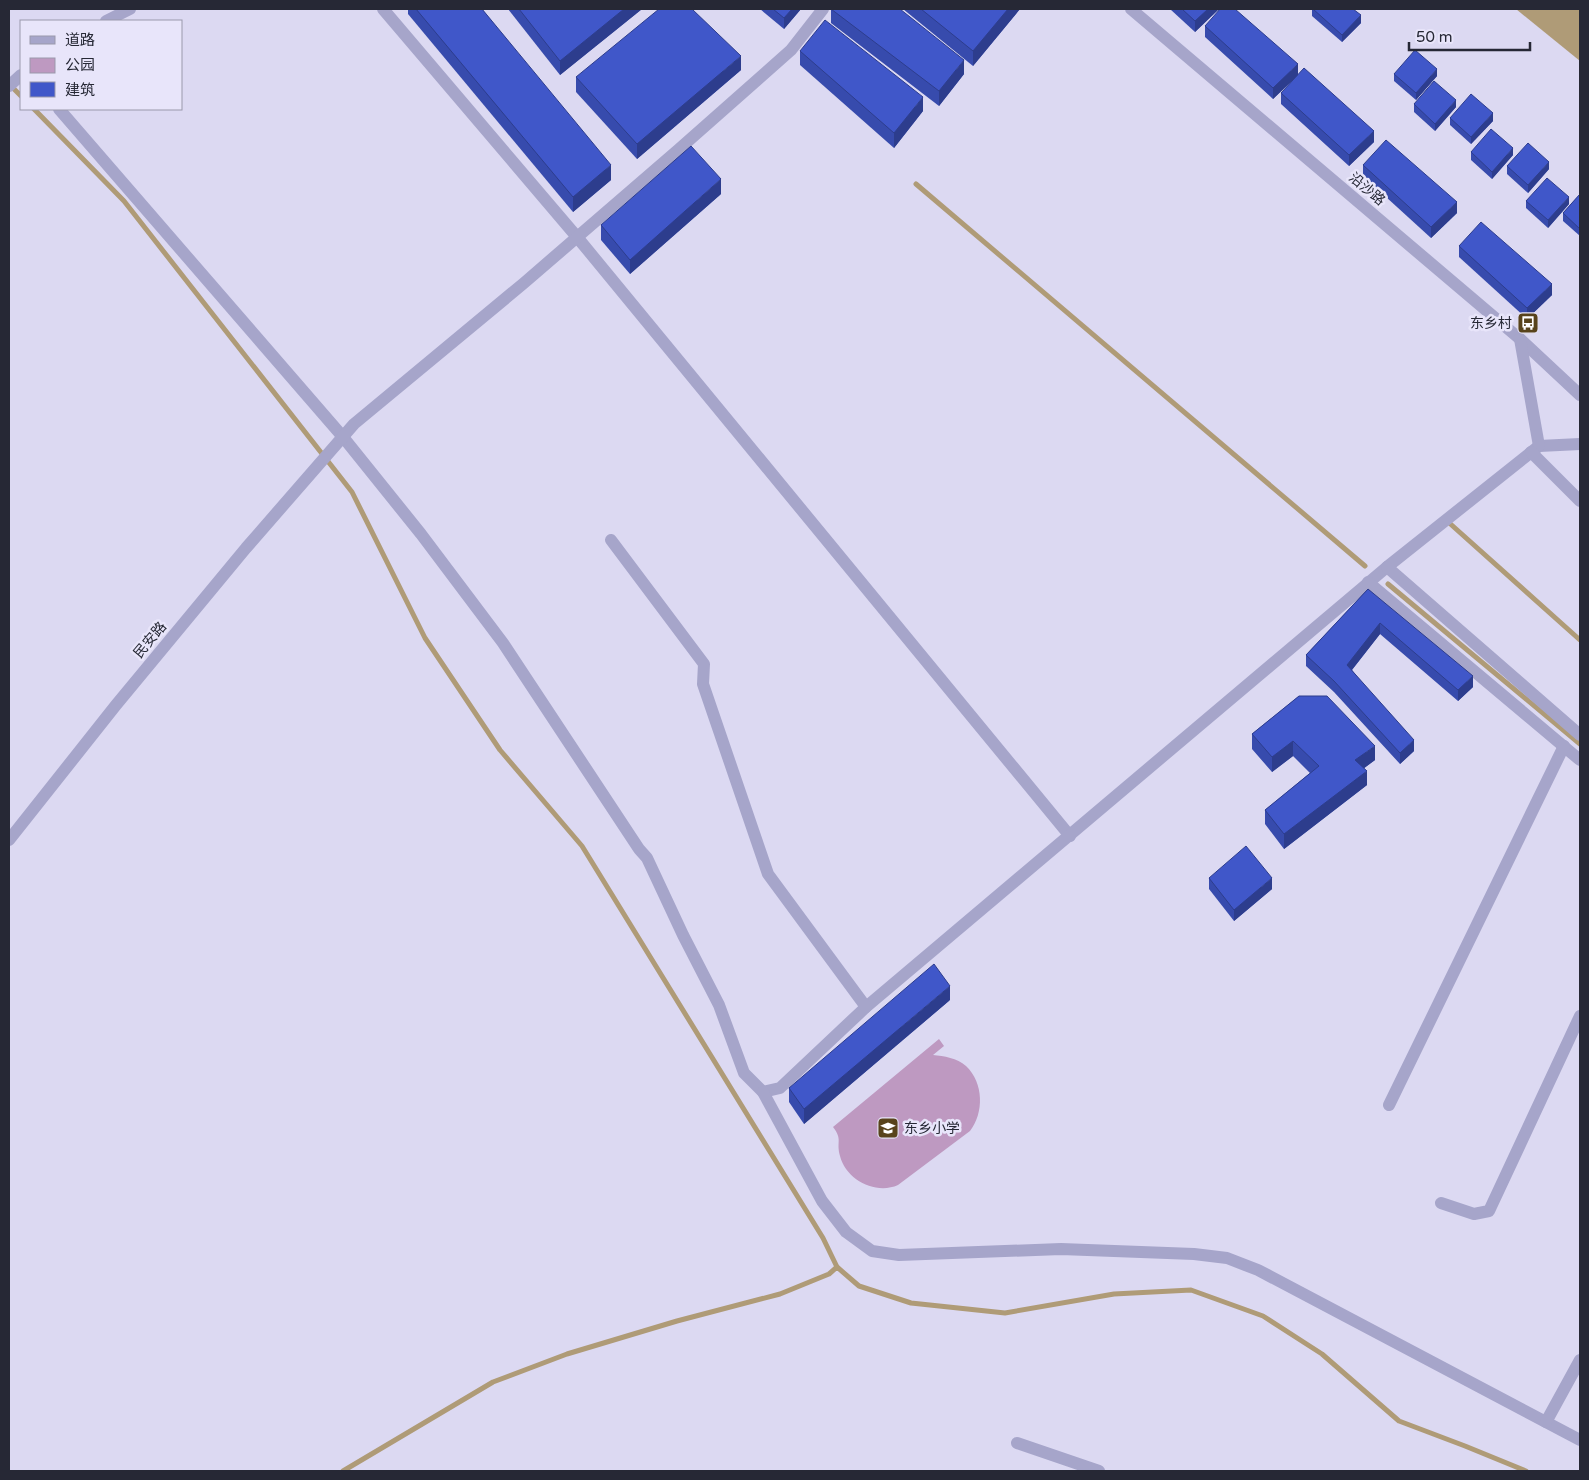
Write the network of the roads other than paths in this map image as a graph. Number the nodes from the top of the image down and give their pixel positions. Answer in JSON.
{"nodes":[{"id":1,"x":130,"y":9,"type":"edge"},
{"id":2,"x":383,"y":9,"type":"edge"},
{"id":3,"x":823,"y":9,"type":"edge"},
{"id":4,"x":1131,"y":9,"type":"edge"},
{"id":5,"x":108,"y":20,"type":"edge"},
{"id":6,"x":60,"y":110,"type":"edge"},
{"id":7,"x":577,"y":237,"type":"junction"},
{"id":8,"x":1520,"y":338,"type":"junction"},
{"id":9,"x":1580,"y":395,"type":"edge"},
{"id":10,"x":343,"y":437,"type":"junction"},
{"id":11,"x":1580,"y":444,"type":"edge"},
{"id":12,"x":1535,"y":449,"type":"junction"},
{"id":13,"x":1580,"y":501,"type":"edge"},
{"id":14,"x":612,"y":540,"type":"dead end"},
{"id":15,"x":1387,"y":567,"type":"junction"},
{"id":16,"x":1368,"y":582,"type":"junction"},
{"id":17,"x":1580,"y":735,"type":"edge"},
{"id":18,"x":1564,"y":746,"type":"junction"},
{"id":19,"x":1580,"y":760,"type":"edge"},
{"id":20,"x":1070,"y":836,"type":"junction"},
{"id":21,"x":9,"y":840,"type":"edge"},
{"id":22,"x":866,"y":1007,"type":"junction"},
{"id":23,"x":1580,"y":1016,"type":"edge"},
{"id":24,"x":763,"y":1092,"type":"junction"},
{"id":25,"x":1389,"y":1105,"type":"dead end"},
{"id":26,"x":1440,"y":1203,"type":"dead end"},
{"id":27,"x":1580,"y":1360,"type":"edge"},
{"id":28,"x":1546,"y":1422,"type":"junction"},
{"id":29,"x":1580,"y":1440,"type":"edge"},
{"id":30,"x":1017,"y":1444,"type":"dead end"},
{"id":31,"x":1099,"y":1471,"type":"edge"}],
"edges":[{"from":1,"to":5,"type":"street"},
{"from":2,"to":7,"type":"street"},
{"from":3,"to":7,"type":"street","name":"民安路"},
{"from":4,"to":8,"type":"street","name":"沿沙路"},
{"from":6,"to":10,"type":"street"},
{"from":7,"to":10,"type":"street","name":"民安路"},
{"from":7,"to":20,"type":"street"},
{"from":8,"to":9,"type":"street","name":"沿沙路"},
{"from":8,"to":12,"type":"street"},
{"from":10,"to":21,"type":"street","name":"民安路"},
{"from":10,"to":24,"type":"street"},
{"from":11,"to":12,"type":"street"},
{"from":12,"to":13,"type":"street"},
{"from":12,"to":15,"type":"street"},
{"from":14,"to":22,"type":"street"},
{"from":15,"to":16,"type":"street"},
{"from":15,"to":17,"type":"street"},
{"from":16,"to":18,"type":"street"},
{"from":16,"to":20,"type":"street"},
{"from":18,"to":19,"type":"street"},
{"from":18,"to":25,"type":"street"},
{"from":20,"to":22,"type":"street"},
{"from":22,"to":24,"type":"street"},
{"from":23,"to":26,"type":"street"},
{"from":24,"to":28,"type":"street"},
{"from":27,"to":28,"type":"street"},
{"from":28,"to":29,"type":"street"},
{"from":30,"to":31,"type":"street"}]}
